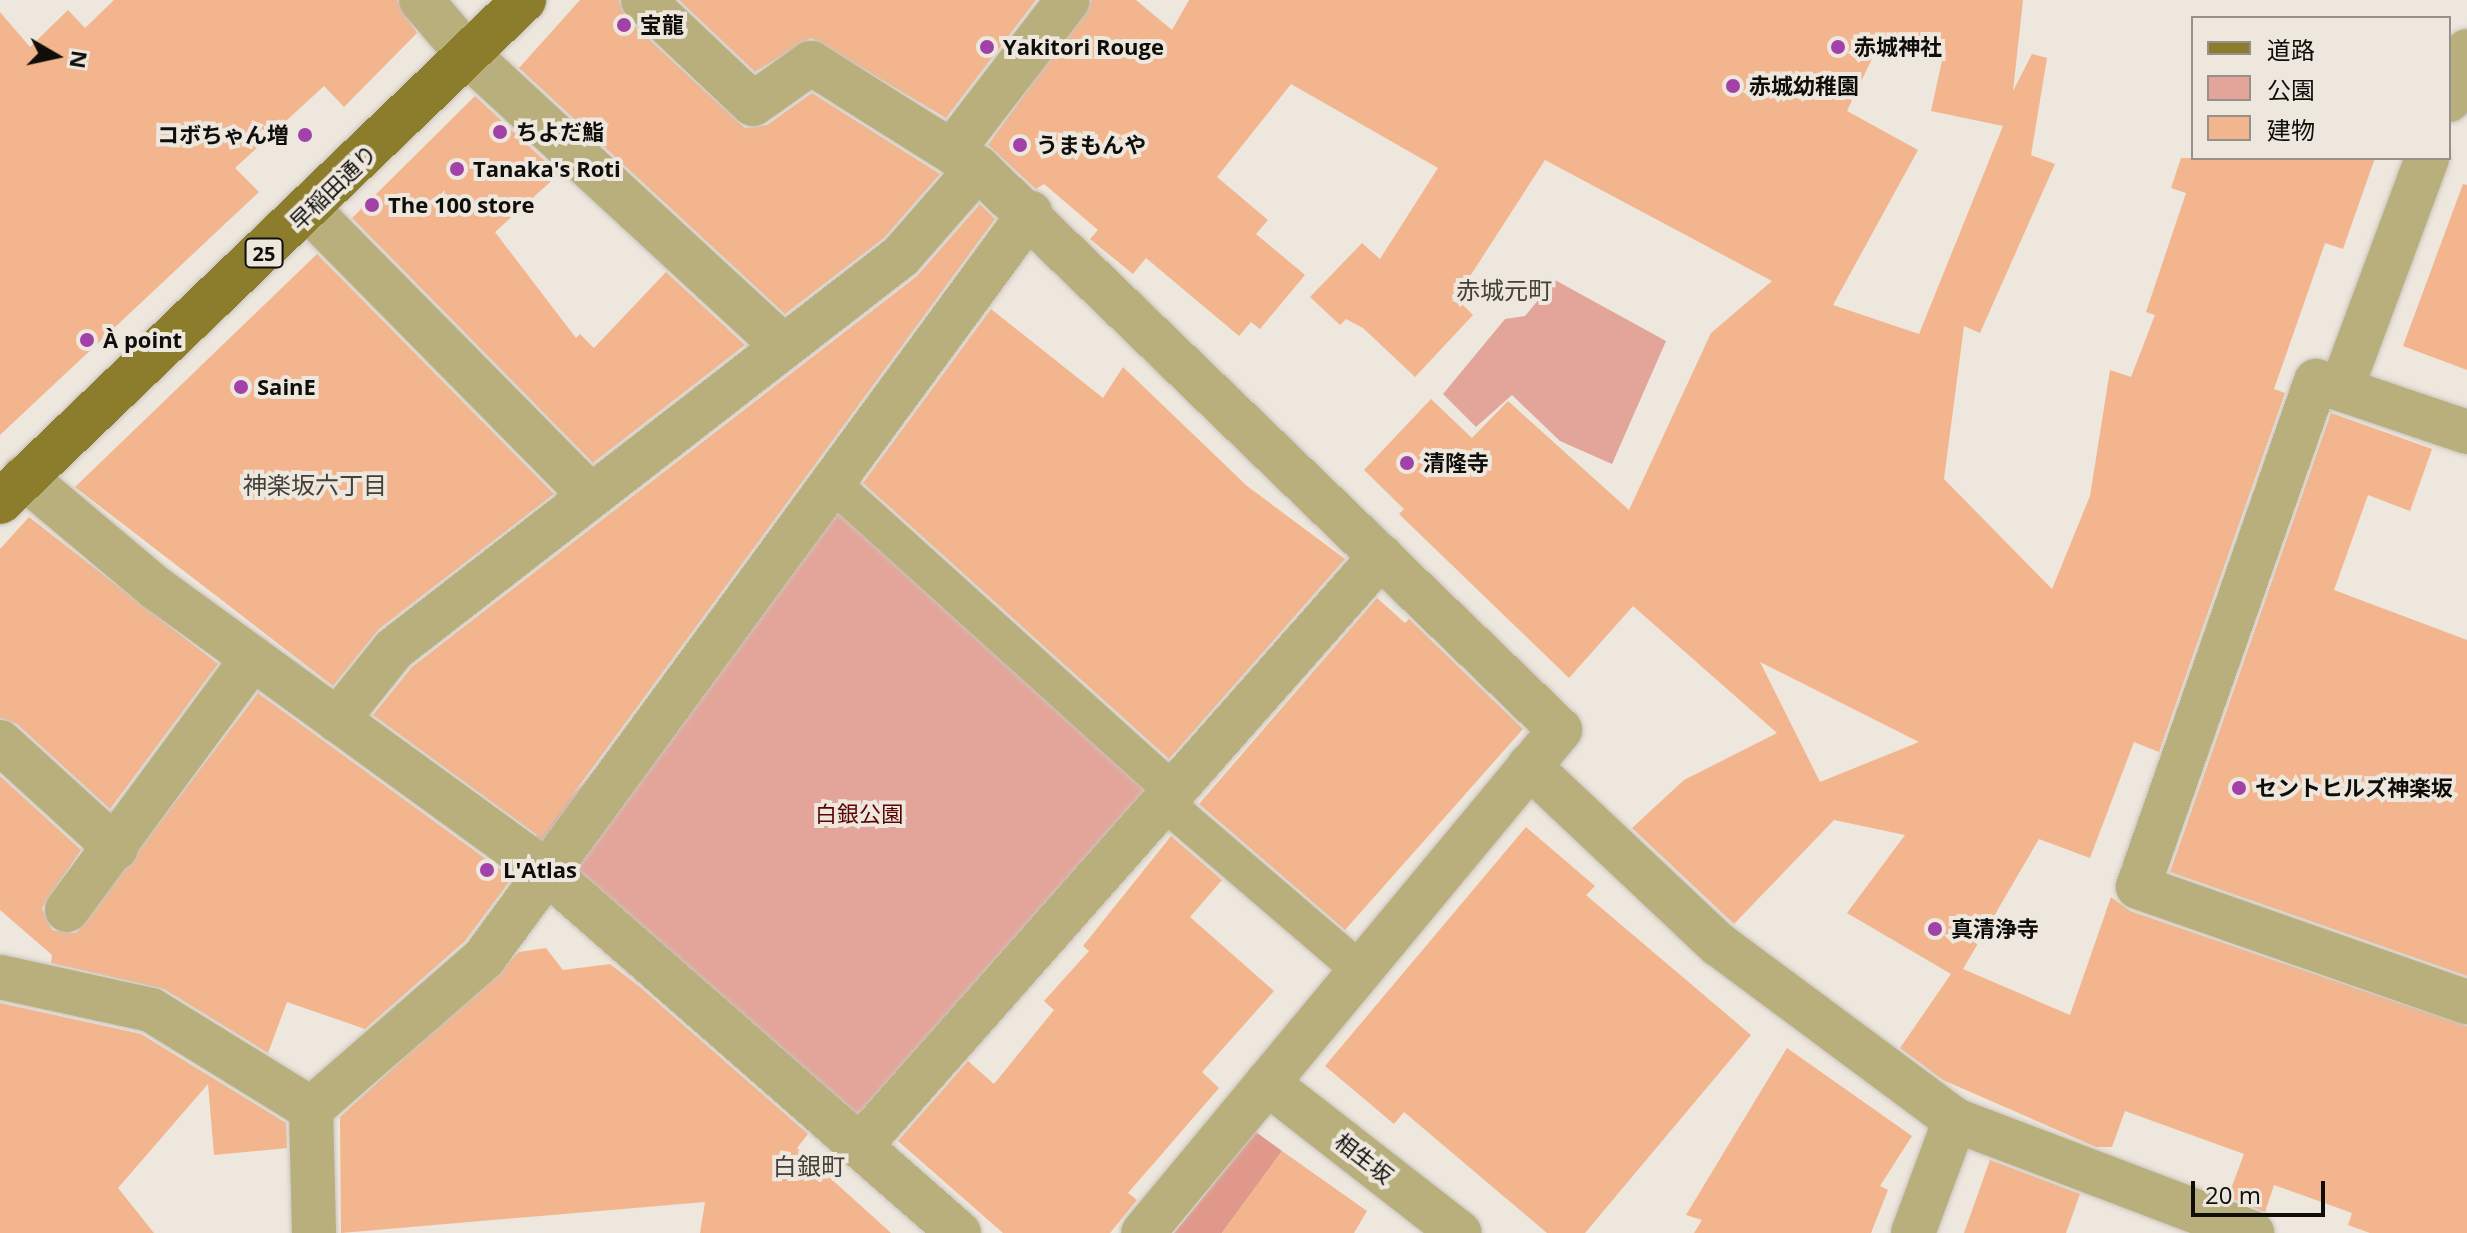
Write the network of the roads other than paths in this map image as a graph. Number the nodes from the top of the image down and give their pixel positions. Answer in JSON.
{"nodes":[{"id":1,"x":421,"y":0,"type":"edge"},
{"id":2,"x":524,"y":0,"type":"edge"},
{"id":3,"x":643,"y":0,"type":"edge"},
{"id":4,"x":1068,"y":0,"type":"edge"},
{"id":5,"x":2467,"y":51,"type":"edge"},
{"id":6,"x":468,"y":55,"type":"junction"},
{"id":7,"x":2451,"y":95,"type":"edge"},
{"id":8,"x":965,"y":160,"type":"junction"},
{"id":9,"x":2426,"y":160,"type":"edge"},
{"id":10,"x":310,"y":211,"type":"junction"},
{"id":11,"x":1030,"y":213,"type":"junction"},
{"id":12,"x":784,"y":347,"type":"junction"},
{"id":13,"x":2342,"y":387,"type":"junction"},
{"id":14,"x":2467,"y":432,"type":"edge"},
{"id":15,"x":832,"y":483,"type":"junction"},
{"id":16,"x":12,"y":490,"type":"edge"},
{"id":17,"x":589,"y":494,"type":"junction"},
{"id":18,"x":1381,"y":556,"type":"junction"},
{"id":19,"x":253,"y":658,"type":"junction"},
{"id":20,"x":337,"y":720,"type":"junction"},
{"id":21,"x":0,"y":742,"type":"edge"},
{"id":22,"x":1529,"y":766,"type":"junction"},
{"id":23,"x":1169,"y":796,"type":"junction"},
{"id":24,"x":116,"y":848,"type":"junction"},
{"id":25,"x":549,"y":874,"type":"junction"},
{"id":26,"x":67,"y":910,"type":"dead end"},
{"id":27,"x":1359,"y":969,"type":"junction"},
{"id":28,"x":0,"y":977,"type":"edge"},
{"id":29,"x":2467,"y":1002,"type":"edge"},
{"id":30,"x":1267,"y":1083,"type":"junction"},
{"id":31,"x":311,"y":1109,"type":"junction"},
{"id":32,"x":1955,"y":1120,"type":"junction"},
{"id":33,"x":860,"y":1146,"type":"junction"},
{"id":34,"x":314,"y":1233,"type":"edge"},
{"id":35,"x":959,"y":1233,"type":"edge"},
{"id":36,"x":1143,"y":1233,"type":"edge"},
{"id":37,"x":1460,"y":1233,"type":"edge"},
{"id":38,"x":1913,"y":1233,"type":"edge"},
{"id":39,"x":2252,"y":1233,"type":"edge"}],
"edges":[{"from":1,"to":6,"type":"street"},
{"from":2,"to":6,"type":"main road","name":"早稲田通り","number":"25"},
{"from":3,"to":8,"type":"street"},
{"from":4,"to":8,"type":"street"},
{"from":5,"to":7,"type":"street"},
{"from":6,"to":10,"type":"main road","name":"早稲田通り","number":"25"},
{"from":6,"to":12,"type":"street"},
{"from":8,"to":11,"type":"street"},
{"from":8,"to":12,"type":"street"},
{"from":9,"to":13,"type":"street"},
{"from":10,"to":16,"type":"main road","name":"早稲田通り","number":"25"},
{"from":10,"to":17,"type":"street"},
{"from":11,"to":15,"type":"street"},
{"from":11,"to":18,"type":"street"},
{"from":12,"to":17,"type":"street"},
{"from":13,"to":14,"type":"street"},
{"from":13,"to":29,"type":"street"},
{"from":15,"to":23,"type":"street"},
{"from":15,"to":25,"type":"street"},
{"from":16,"to":19,"type":"street"},
{"from":17,"to":20,"type":"street"},
{"from":18,"to":22,"type":"street"},
{"from":18,"to":23,"type":"street"},
{"from":19,"to":20,"type":"street"},
{"from":19,"to":24,"type":"street"},
{"from":20,"to":25,"type":"street"},
{"from":21,"to":24,"type":"street"},
{"from":22,"to":27,"type":"street"},
{"from":22,"to":32,"type":"street"},
{"from":23,"to":27,"type":"street"},
{"from":23,"to":33,"type":"street"},
{"from":24,"to":26,"type":"street"},
{"from":25,"to":31,"type":"street"},
{"from":25,"to":33,"type":"street"},
{"from":27,"to":30,"type":"street"},
{"from":28,"to":31,"type":"street"},
{"from":30,"to":36,"type":"street"},
{"from":30,"to":37,"type":"street","name":"相生坂"},
{"from":31,"to":34,"type":"street"},
{"from":32,"to":38,"type":"street"},
{"from":32,"to":39,"type":"street"},
{"from":33,"to":35,"type":"street"}]}
